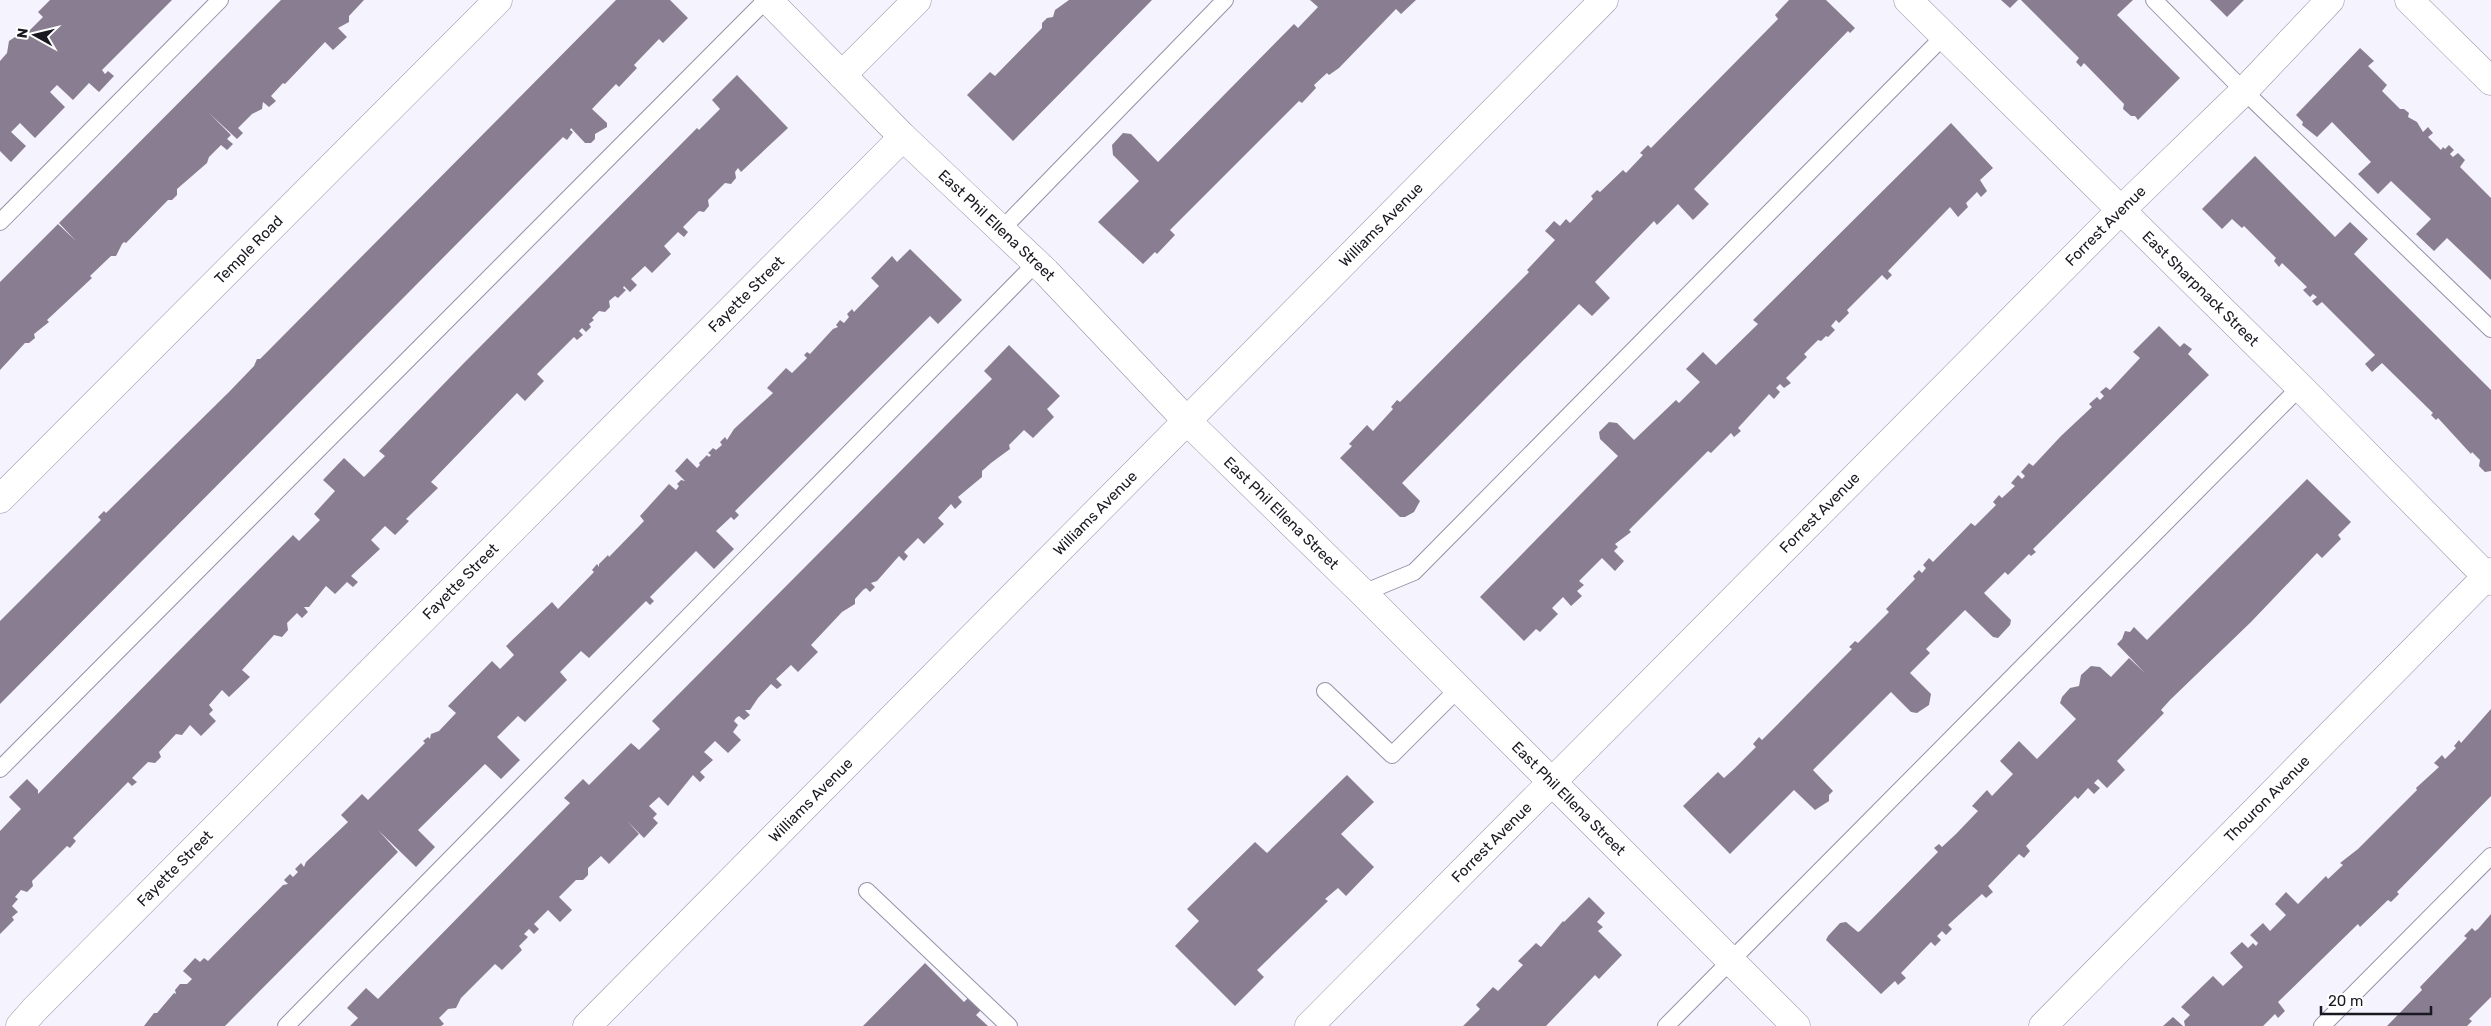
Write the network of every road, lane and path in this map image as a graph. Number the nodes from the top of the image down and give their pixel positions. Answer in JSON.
{"nodes":[{"id":1,"x":220,"y":0,"type":"edge"},
{"id":2,"x":498,"y":0,"type":"edge"},
{"id":3,"x":767,"y":0,"type":"edge"},
{"id":4,"x":916,"y":0,"type":"edge"},
{"id":5,"x":1225,"y":0,"type":"edge"},
{"id":6,"x":1604,"y":0,"type":"edge"},
{"id":7,"x":1908,"y":0,"type":"edge"},
{"id":8,"x":2154,"y":0,"type":"edge"},
{"id":9,"x":2330,"y":0,"type":"edge"},
{"id":10,"x":2409,"y":0,"type":"edge"},
{"id":11,"x":1944,"y":36,"type":"junction"},
{"id":12,"x":842,"y":75,"type":"junction"},
{"id":13,"x":2491,"y":81,"type":"edge"},
{"id":14,"x":2244,"y":91,"type":"junction"},
{"id":15,"x":903,"y":137,"type":"junction"},
{"id":16,"x":2120,"y":210,"type":"junction"},
{"id":17,"x":0,"y":222,"type":"edge"},
{"id":18,"x":1002,"y":229,"type":"junction"},
{"id":19,"x":1036,"y":263,"type":"junction"},
{"id":20,"x":2491,"y":329,"type":"edge"},
{"id":21,"x":2300,"y":387,"type":"junction"},
{"id":22,"x":1187,"y":421,"type":"junction"},
{"id":23,"x":0,"y":499,"type":"edge"},
{"id":24,"x":2489,"y":576,"type":"edge"},
{"id":25,"x":1364,"y":594,"type":"junction"},
{"id":26,"x":1457,"y":690,"type":"junction"},
{"id":27,"x":1325,"y":691,"type":"dead end"},
{"id":28,"x":0,"y":769,"type":"edge"},
{"id":29,"x":1551,"y":782,"type":"junction"},
{"id":30,"x":2491,"y":856,"type":"edge"},
{"id":31,"x":867,"y":891,"type":"dead end"},
{"id":32,"x":1730,"y":961,"type":"junction"},
{"id":33,"x":20,"y":1026,"type":"edge"},
{"id":34,"x":286,"y":1026,"type":"edge"},
{"id":35,"x":587,"y":1026,"type":"edge"},
{"id":36,"x":1009,"y":1026,"type":"edge"},
{"id":37,"x":1310,"y":1026,"type":"edge"},
{"id":38,"x":1666,"y":1026,"type":"edge"},
{"id":39,"x":1796,"y":1026,"type":"edge"},
{"id":40,"x":2043,"y":1026,"type":"edge"},
{"id":41,"x":2322,"y":1026,"type":"edge"}],
"edges":[{"from":1,"to":17,"type":"lane"},
{"from":2,"to":23,"type":"street","name":"Temple Road"},
{"from":3,"to":12,"type":"street","name":"East Phil Ellena Street"},
{"from":3,"to":28,"type":"lane"},
{"from":4,"to":12,"type":"street"},
{"from":5,"to":18,"type":"lane"},
{"from":6,"to":22,"type":"street","name":"Williams Avenue"},
{"from":7,"to":11,"type":"street","name":"East Sharpnack Street"},
{"from":8,"to":14,"type":"lane"},
{"from":9,"to":14,"type":"street","name":"Forrest Avenue"},
{"from":10,"to":13,"type":"street"},
{"from":11,"to":16,"type":"street","name":"East Sharpnack Street"},
{"from":11,"to":25,"type":"lane"},
{"from":12,"to":15,"type":"street","name":"East Phil Ellena Street"},
{"from":14,"to":16,"type":"street","name":"Forrest Avenue"},
{"from":14,"to":20,"type":"lane"},
{"from":15,"to":18,"type":"street","name":"East Phil Ellena Street"},
{"from":15,"to":33,"type":"street","name":"Fayette Street"},
{"from":16,"to":21,"type":"street","name":"East Sharpnack Street"},
{"from":16,"to":29,"type":"street","name":"Forrest Avenue"},
{"from":18,"to":19,"type":"street","name":"East Phil Ellena Street"},
{"from":19,"to":22,"type":"street","name":"East Phil Ellena Street"},
{"from":19,"to":34,"type":"lane"},
{"from":21,"to":24,"type":"street","name":"East Sharpnack Street"},
{"from":21,"to":32,"type":"lane"},
{"from":22,"to":25,"type":"street","name":"East Phil Ellena Street"},
{"from":22,"to":35,"type":"street","name":"Williams Avenue"},
{"from":24,"to":40,"type":"street","name":"Thouron Avenue"},
{"from":25,"to":26,"type":"street","name":"East Phil Ellena Street"},
{"from":26,"to":27,"type":"lane"},
{"from":26,"to":29,"type":"street","name":"East Phil Ellena Street"},
{"from":29,"to":32,"type":"street","name":"East Phil Ellena Street"},
{"from":29,"to":37,"type":"street","name":"Forrest Avenue"},
{"from":30,"to":41,"type":"lane"},
{"from":31,"to":36,"type":"lane"},
{"from":32,"to":38,"type":"lane"},
{"from":32,"to":39,"type":"street","name":"East Phil Ellena Street"}]}
